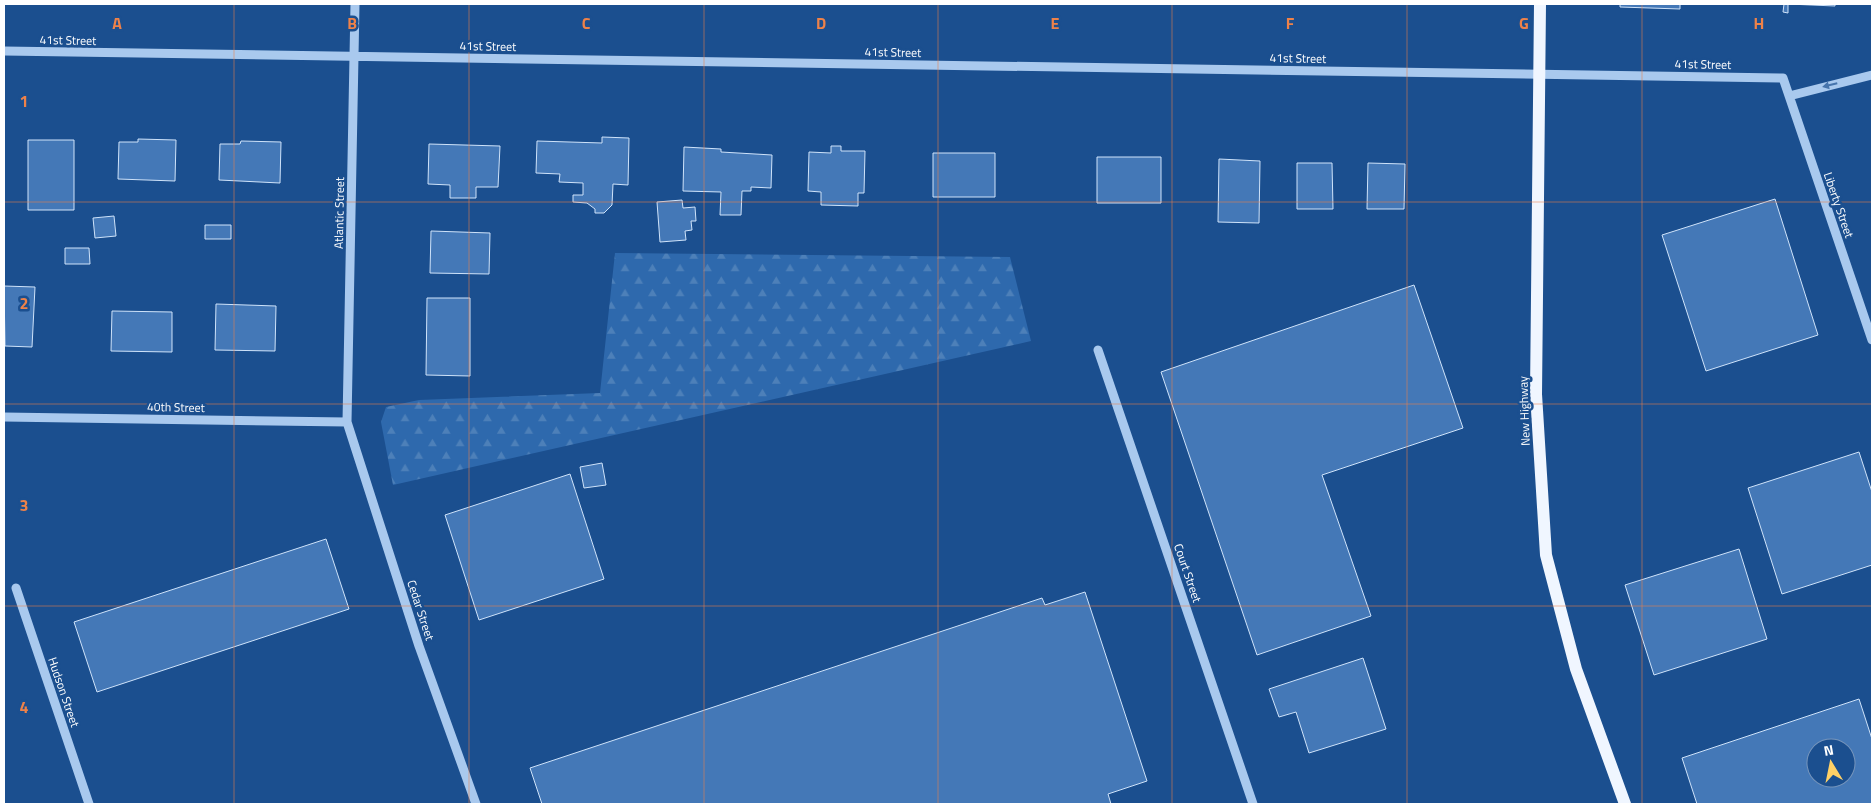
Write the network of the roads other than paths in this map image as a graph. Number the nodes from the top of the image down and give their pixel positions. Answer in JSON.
{"nodes":[{"id":1,"x":355,"y":4,"type":"edge"},
{"id":2,"x":1540,"y":4,"type":"edge"},
{"id":3,"x":4,"y":52,"type":"edge"},
{"id":4,"x":354,"y":56,"type":"junction"},
{"id":5,"x":1539,"y":74,"type":"junction"},
{"id":6,"x":1872,"y":75,"type":"edge"},
{"id":7,"x":1783,"y":78,"type":"joint"},
{"id":8,"x":1789,"y":96,"type":"junction"},
{"id":9,"x":1872,"y":340,"type":"edge"},
{"id":10,"x":1098,"y":350,"type":"dead end"},
{"id":11,"x":4,"y":417,"type":"edge"},
{"id":12,"x":347,"y":422,"type":"junction"},
{"id":13,"x":16,"y":588,"type":"dead end"},
{"id":14,"x":89,"y":804,"type":"edge"},
{"id":15,"x":476,"y":804,"type":"edge"},
{"id":16,"x":1253,"y":804,"type":"edge"},
{"id":17,"x":1625,"y":804,"type":"edge"}],
"edges":[{"from":1,"to":4,"type":"street","name":"Atlantic Street"},
{"from":2,"to":5,"type":"main road","name":"New Highway"},
{"from":3,"to":4,"type":"street","name":"41st Street"},
{"from":4,"to":5,"type":"street","name":"41st Street"},
{"from":4,"to":12,"type":"street","name":"Atlantic Street"},
{"from":5,"to":7,"type":"street","name":"41st Street"},
{"from":5,"to":17,"type":"main road","name":"New Highway"},
{"from":6,"to":8,"type":"street","one_way":true},
{"from":7,"to":8,"type":"street","name":"Liberty Street"},
{"from":8,"to":9,"type":"street","name":"Liberty Street"},
{"from":10,"to":16,"type":"street","name":"Court Street"},
{"from":11,"to":12,"type":"street","name":"40th Street"},
{"from":12,"to":15,"type":"street","name":"Cedar Street"},
{"from":13,"to":14,"type":"street","name":"Hudson Street"}]}
